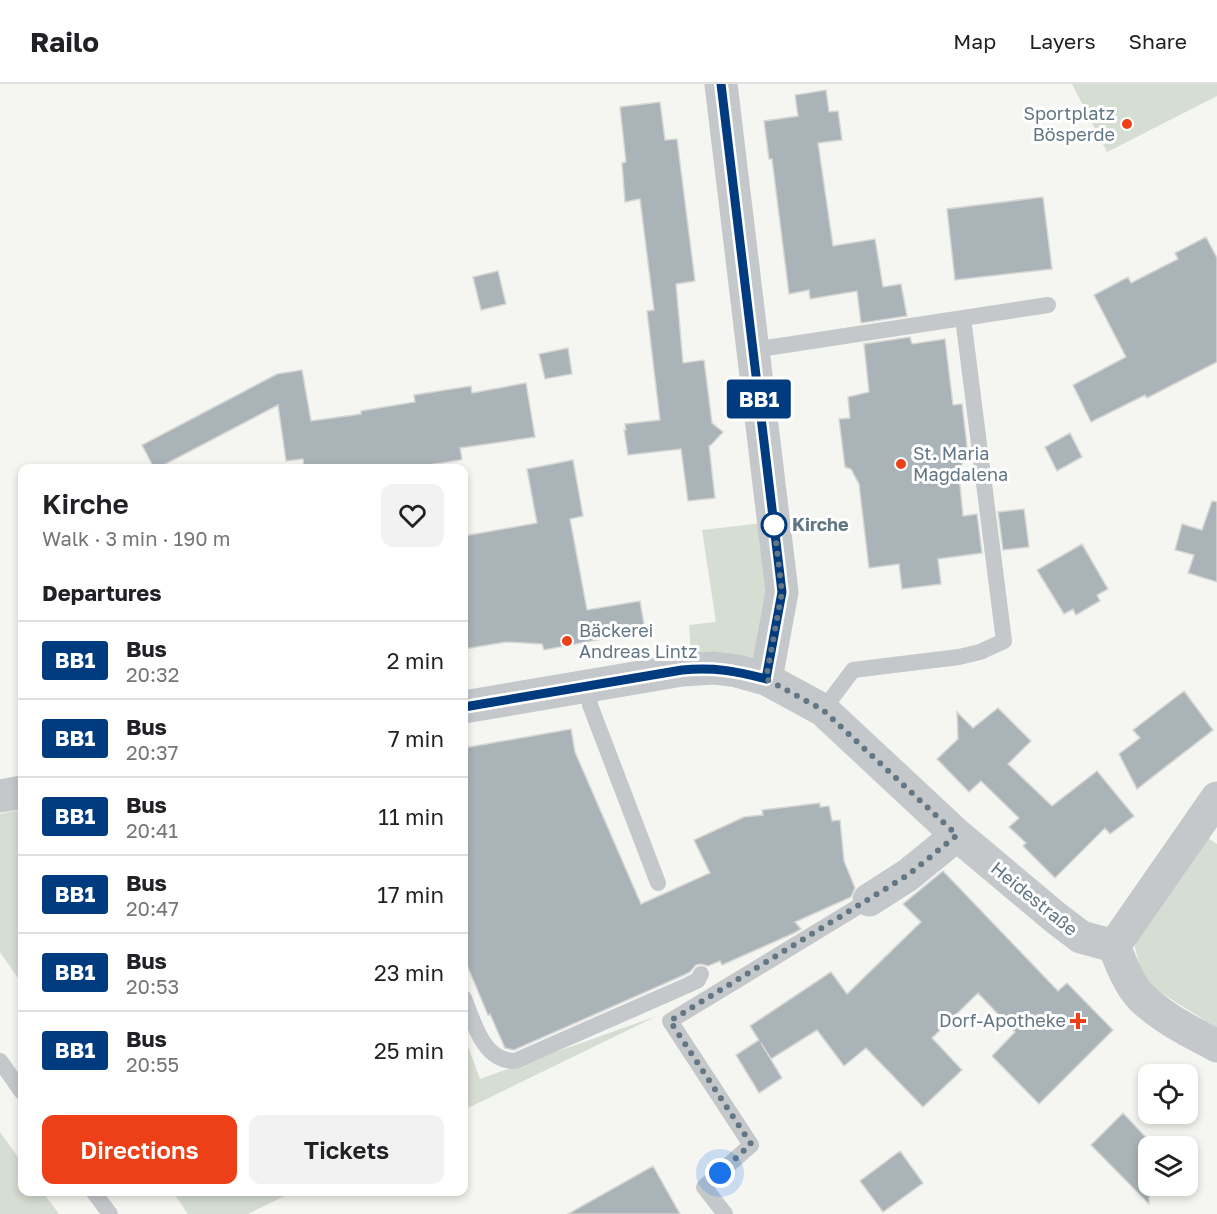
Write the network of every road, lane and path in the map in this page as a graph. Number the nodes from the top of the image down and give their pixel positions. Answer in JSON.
{"nodes":[{"id":1,"x":721,"y":84,"type":"edge"},
{"id":2,"x":1048,"y":305,"type":"dead end"},
{"id":3,"x":963,"y":318,"type":"junction"},
{"id":4,"x":753,"y":350,"type":"junction"},
{"id":5,"x":766,"y":679,"type":"junction"},
{"id":6,"x":590,"y":685,"type":"junction"},
{"id":7,"x":468,"y":706,"type":"edge"},
{"id":8,"x":823,"y":710,"type":"junction"},
{"id":9,"x":18,"y":793,"type":"edge"},
{"id":10,"x":0,"y":796,"type":"edge"},
{"id":11,"x":1217,"y":798,"type":"edge"},
{"id":12,"x":957,"y":835,"type":"junction"},
{"id":13,"x":658,"y":883,"type":"dead end"},
{"id":14,"x":869,"y":900,"type":"joint"},
{"id":15,"x":1114,"y":946,"type":"junction"},
{"id":16,"x":701,"y":974,"type":"dead end"},
{"id":17,"x":468,"y":1006,"type":"edge"},
{"id":18,"x":1217,"y":1046,"type":"edge"},
{"id":19,"x":0,"y":1061,"type":"edge"},
{"id":20,"x":18,"y":1086,"type":"edge"},
{"id":21,"x":97,"y":1196,"type":"edge"},
{"id":22,"x":110,"y":1214,"type":"edge"},
{"id":23,"x":725,"y":1214,"type":"edge"}],
"edges":[{"from":1,"to":4,"type":"street"},
{"from":2,"to":3,"type":"lane"},
{"from":3,"to":4,"type":"lane"},
{"from":3,"to":8,"type":"lane"},
{"from":4,"to":5,"type":"street"},
{"from":5,"to":6,"type":"street","name":"Heidestraße"},
{"from":5,"to":8,"type":"street","name":"Heidestraße"},
{"from":6,"to":7,"type":"street","name":"Heidestraße"},
{"from":6,"to":13,"type":"lane"},
{"from":8,"to":12,"type":"street","name":"Heidestraße"},
{"from":9,"to":10,"type":"street"},
{"from":11,"to":15,"type":"street"},
{"from":12,"to":14,"type":"street"},
{"from":12,"to":15,"type":"street","name":"Heidestraße"},
{"from":14,"to":23,"type":"lane"},
{"from":15,"to":18,"type":"street"},
{"from":16,"to":17,"type":"lane"},
{"from":19,"to":20,"type":"lane"},
{"from":21,"to":22,"type":"lane"}]}
